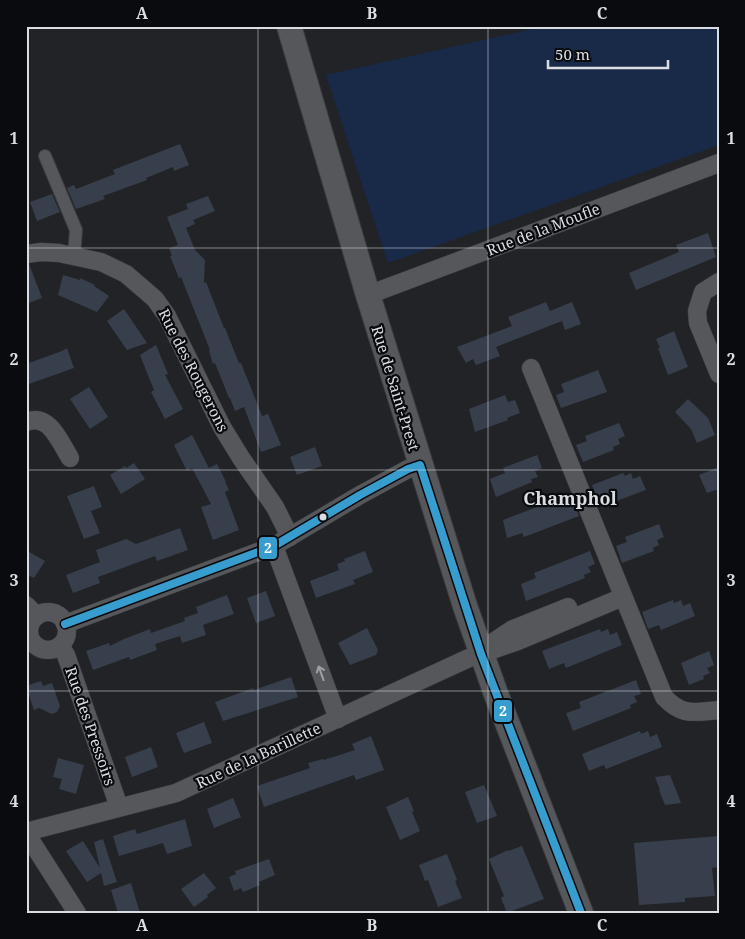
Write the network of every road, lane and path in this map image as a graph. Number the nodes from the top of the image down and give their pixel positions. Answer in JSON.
{"nodes":[{"id":1,"x":288,"y":26,"type":"edge"},
{"id":2,"x":45,"y":156,"type":"dead end"},
{"id":3,"x":719,"y":163,"type":"edge"},
{"id":4,"x":26,"y":254,"type":"edge"},
{"id":5,"x":74,"y":256,"type":"junction"},
{"id":6,"x":719,"y":282,"type":"edge"},
{"id":7,"x":368,"y":295,"type":"junction"},
{"id":8,"x":531,"y":368,"type":"dead end"},
{"id":9,"x":719,"y":374,"type":"edge"},
{"id":10,"x":26,"y":422,"type":"edge"},
{"id":11,"x":70,"y":458,"type":"dead end"},
{"id":12,"x":420,"y":465,"type":"junction"},
{"id":13,"x":290,"y":537,"type":"junction"},
{"id":14,"x":274,"y":546,"type":"junction"},
{"id":15,"x":621,"y":592,"type":"junction"},
{"id":16,"x":31,"y":610,"type":"edge"},
{"id":17,"x":65,"y":624,"type":"junction"},
{"id":18,"x":60,"y":646,"type":"junction"},
{"id":19,"x":30,"y":647,"type":"edge"},
{"id":20,"x":481,"y":654,"type":"junction"},
{"id":21,"x":719,"y":710,"type":"edge"},
{"id":22,"x":338,"y":719,"type":"junction"},
{"id":23,"x":119,"y":807,"type":"junction"},
{"id":24,"x":26,"y":833,"type":"edge"},
{"id":25,"x":76,"y":913,"type":"edge"},
{"id":26,"x":582,"y":913,"type":"edge"}],
"edges":[{"from":1,"to":7,"type":"main road","name":"Rue de Saint-Prest"},
{"from":2,"to":5,"type":"street"},
{"from":3,"to":7,"type":"street","name":"Rue de la Moufle"},
{"from":4,"to":5,"type":"street","name":"Rue des Rougerons"},
{"from":5,"to":13,"type":"street","name":"Rue des Rougerons"},
{"from":6,"to":9,"type":"street"},
{"from":7,"to":12,"type":"main road","name":"Rue de Saint-Prest"},
{"from":8,"to":15,"type":"street"},
{"from":10,"to":11,"type":"street"},
{"from":12,"to":13,"type":"street"},
{"from":12,"to":20,"type":"main road","name":"Rue de Saint-Prest"},
{"from":13,"to":14,"type":"street"},
{"from":14,"to":17,"type":"street"},
{"from":22,"to":14,"type":"street","one_way":true},
{"from":15,"to":20,"type":"street"},
{"from":15,"to":21,"type":"street"},
{"from":16,"to":17,"type":"street"},
{"from":16,"to":19,"type":"street"},
{"from":17,"to":18,"type":"street"},
{"from":18,"to":19,"type":"street"},
{"from":18,"to":23,"type":"street","name":"Rue des Pressoirs"},
{"from":20,"to":22,"type":"street","name":"Rue de la Barillette"},
{"from":20,"to":26,"type":"main road","name":"Rue de Saint-Prest"},
{"from":22,"to":23,"type":"street","name":"Rue de la Barillette"},
{"from":23,"to":24,"type":"street","name":"Rue de la Barillette"},
{"from":24,"to":25,"type":"street"}]}
